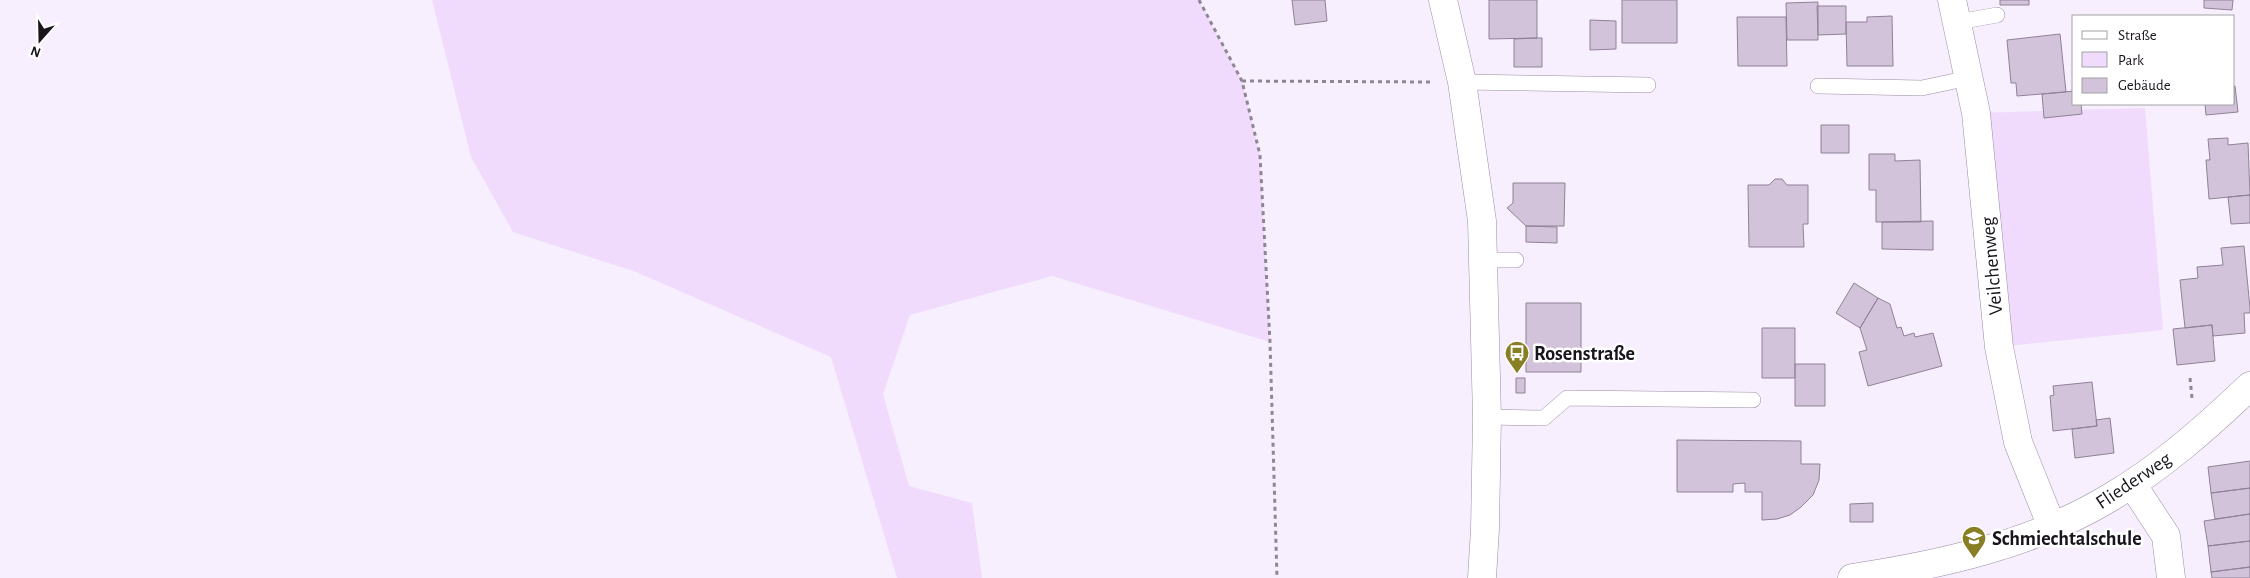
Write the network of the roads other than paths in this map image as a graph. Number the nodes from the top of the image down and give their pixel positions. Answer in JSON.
{"nodes":[{"id":1,"x":1443,"y":0,"type":"edge"},
{"id":2,"x":1955,"y":11,"type":"edge"},
{"id":3,"x":1997,"y":15,"type":"dead end"},
{"id":4,"x":1969,"y":78,"type":"junction"},
{"id":5,"x":1462,"y":82,"type":"junction"},
{"id":6,"x":1648,"y":85,"type":"dead end"},
{"id":7,"x":1818,"y":86,"type":"dead end"},
{"id":8,"x":1483,"y":260,"type":"junction"},
{"id":9,"x":1516,"y":260,"type":"dead end"},
{"id":10,"x":2250,"y":386,"type":"edge"},
{"id":11,"x":1752,"y":400,"type":"dead end"},
{"id":12,"x":1487,"y":417,"type":"junction"},
{"id":13,"x":2132,"y":484,"type":"junction"},
{"id":14,"x":2052,"y":527,"type":"junction"},
{"id":15,"x":1482,"y":578,"type":"edge"},
{"id":16,"x":1852,"y":578,"type":"edge"},
{"id":17,"x":2171,"y":578,"type":"edge"}],
"edges":[{"from":1,"to":5,"type":"street"},
{"from":2,"to":3,"type":"lane"},
{"from":2,"to":4,"type":"street","name":"Veilchenweg"},
{"from":4,"to":7,"type":"lane"},
{"from":4,"to":14,"type":"street","name":"Veilchenweg"},
{"from":5,"to":6,"type":"lane"},
{"from":5,"to":8,"type":"street"},
{"from":8,"to":9,"type":"lane"},
{"from":8,"to":12,"type":"street"},
{"from":10,"to":13,"type":"street","name":"Fliederweg"},
{"from":11,"to":12,"type":"lane"},
{"from":12,"to":15,"type":"street"},
{"from":13,"to":14,"type":"street","name":"Fliederweg"},
{"from":13,"to":17,"type":"street"},
{"from":14,"to":16,"type":"street","name":"Fliederweg"}]}
